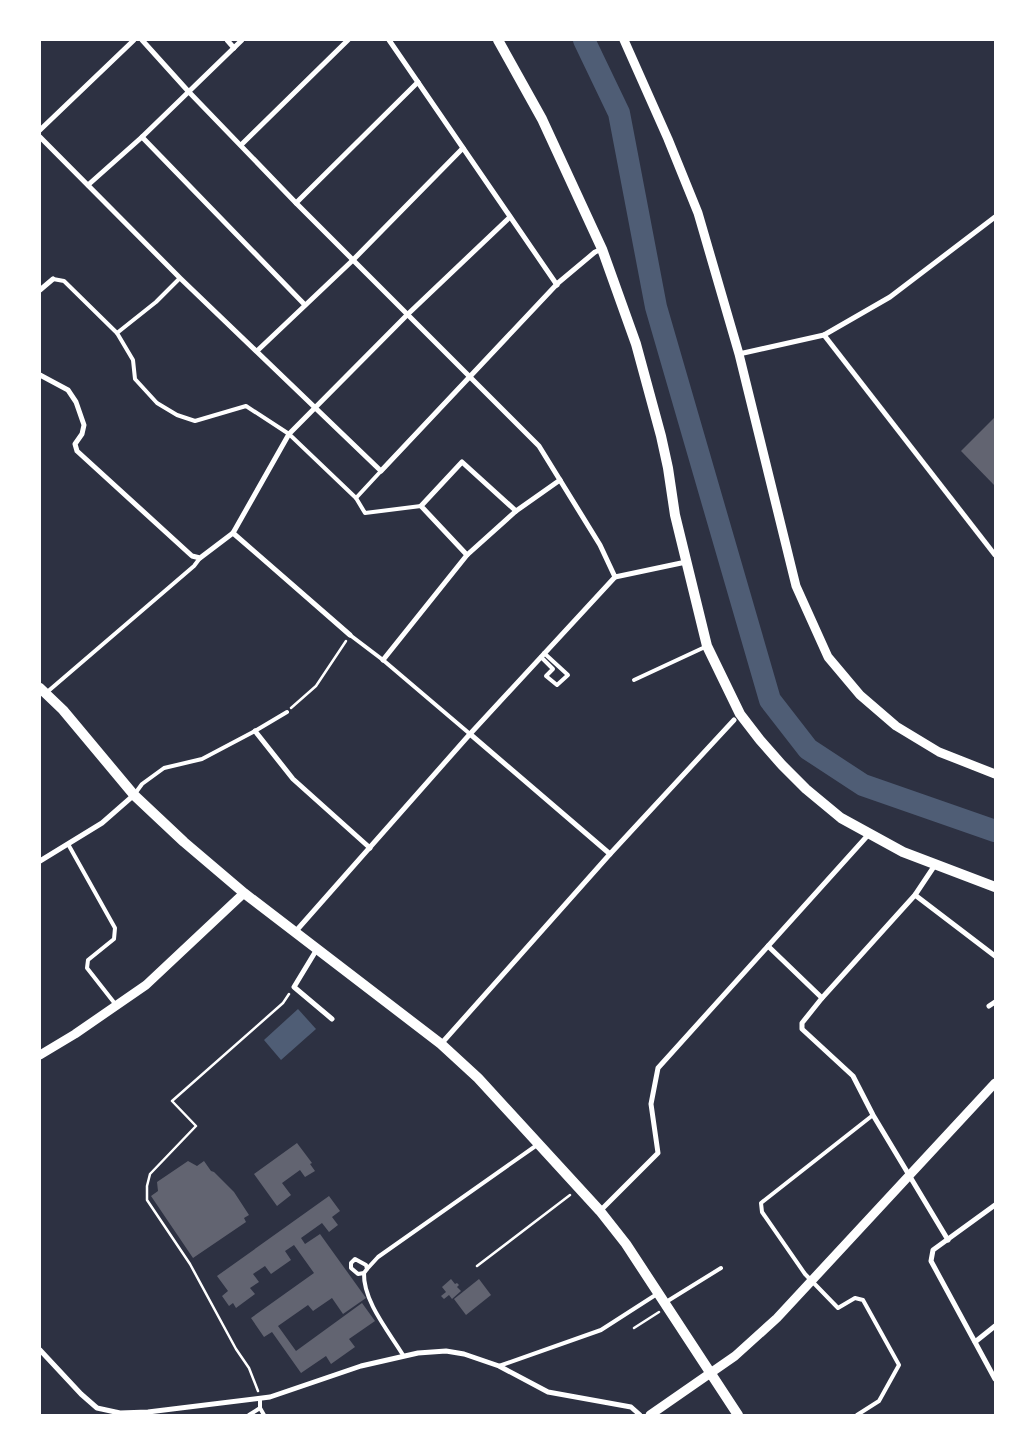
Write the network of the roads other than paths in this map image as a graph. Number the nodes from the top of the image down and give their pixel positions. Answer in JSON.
{"nodes":[{"id":1,"x":134,"y":40,"type":"edge"},
{"id":2,"x":142,"y":40,"type":"edge"},
{"id":3,"x":227,"y":40,"type":"edge"},
{"id":4,"x":242,"y":40,"type":"edge"},
{"id":5,"x":348,"y":40,"type":"edge"},
{"id":6,"x":389,"y":40,"type":"edge"},
{"id":7,"x":498,"y":40,"type":"edge"},
{"id":8,"x":624,"y":40,"type":"edge"},
{"id":9,"x":234,"y":48,"type":"junction"},
{"id":10,"x":418,"y":82,"type":"junction"},
{"id":11,"x":188,"y":91,"type":"junction"},
{"id":12,"x":40,"y":130,"type":"edge"},
{"id":13,"x":40,"y":137,"type":"edge"},
{"id":14,"x":142,"y":137,"type":"junction"},
{"id":15,"x":241,"y":145,"type":"junction"},
{"id":16,"x":463,"y":148,"type":"junction"},
{"id":17,"x":88,"y":185,"type":"junction"},
{"id":18,"x":296,"y":202,"type":"junction"},
{"id":19,"x":510,"y":217,"type":"junction"},
{"id":20,"x":995,"y":218,"type":"edge"},
{"id":21,"x":602,"y":249,"type":"junction"},
{"id":22,"x":353,"y":260,"type":"junction"},
{"id":23,"x":180,"y":278,"type":"junction"},
{"id":24,"x":53,"y":279,"type":"joint"},
{"id":25,"x":557,"y":285,"type":"junction"},
{"id":26,"x":40,"y":290,"type":"edge"},
{"id":27,"x":305,"y":305,"type":"junction"},
{"id":28,"x":408,"y":314,"type":"junction"},
{"id":29,"x":117,"y":333,"type":"junction"},
{"id":30,"x":824,"y":335,"type":"junction"},
{"id":31,"x":258,"y":352,"type":"junction"},
{"id":32,"x":739,"y":354,"type":"junction"},
{"id":33,"x":40,"y":375,"type":"edge"},
{"id":34,"x":469,"y":377,"type":"junction"},
{"id":35,"x":316,"y":408,"type":"junction"},
{"id":36,"x":289,"y":434,"type":"junction"},
{"id":37,"x":381,"y":471,"type":"junction"},
{"id":38,"x":560,"y":480,"type":"junction"},
{"id":39,"x":356,"y":498,"type":"junction"},
{"id":40,"x":422,"y":506,"type":"junction"},
{"id":41,"x":516,"y":510,"type":"junction"},
{"id":42,"x":233,"y":533,"type":"junction"},
{"id":43,"x":995,"y":554,"type":"edge"},
{"id":44,"x":467,"y":555,"type":"junction"},
{"id":45,"x":200,"y":558,"type":"junction"},
{"id":46,"x":686,"y":562,"type":"junction"},
{"id":47,"x":615,"y":577,"type":"junction"},
{"id":48,"x":350,"y":635,"type":"joint"},
{"id":49,"x":707,"y":646,"type":"junction"},
{"id":50,"x":542,"y":655,"type":"junction"},
{"id":51,"x":383,"y":660,"type":"junction"},
{"id":52,"x":634,"y":680,"type":"dead end"},
{"id":53,"x":43,"y":690,"type":"edge"},
{"id":54,"x":286,"y":712,"type":"road end"},
{"id":55,"x":734,"y":720,"type":"dead end"},
{"id":56,"x":255,"y":731,"type":"junction"},
{"id":57,"x":470,"y":734,"type":"junction"},
{"id":58,"x":995,"y":774,"type":"edge"},
{"id":59,"x":134,"y":794,"type":"junction"},
{"id":60,"x":869,"y":834,"type":"junction"},
{"id":61,"x":68,"y":844,"type":"junction"},
{"id":62,"x":370,"y":848,"type":"junction"},
{"id":63,"x":610,"y":854,"type":"junction"},
{"id":64,"x":40,"y":861,"type":"edge"},
{"id":65,"x":936,"y":865,"type":"junction"},
{"id":66,"x":995,"y":887,"type":"edge"},
{"id":67,"x":244,"y":893,"type":"junction"},
{"id":68,"x":916,"y":895,"type":"junction"},
{"id":69,"x":296,"y":931,"type":"junction"},
{"id":70,"x":768,"y":946,"type":"junction"},
{"id":71,"x":318,"y":949,"type":"junction"},
{"id":72,"x":995,"y":956,"type":"edge"},
{"id":73,"x":822,"y":998,"type":"junction"},
{"id":74,"x":995,"y":1002,"type":"edge"},
{"id":75,"x":117,"y":1006,"type":"junction"},
{"id":76,"x":989,"y":1006,"type":"dead end"},
{"id":77,"x":332,"y":1019,"type":"dead end"},
{"id":78,"x":441,"y":1044,"type":"junction"},
{"id":79,"x":40,"y":1056,"type":"edge"},
{"id":80,"x":995,"y":1083,"type":"edge"},
{"id":81,"x":874,"y":1115,"type":"junction"},
{"id":82,"x":538,"y":1144,"type":"junction"},
{"id":83,"x":909,"y":1174,"type":"junction"},
{"id":84,"x":995,"y":1205,"type":"edge"},
{"id":85,"x":600,"y":1211,"type":"junction"},
{"id":86,"x":948,"y":1240,"type":"junction"},
{"id":87,"x":721,"y":1268,"type":"dead end"},
{"id":88,"x":367,"y":1269,"type":"junction"},
{"id":89,"x":364,"y":1274,"type":"junction"},
{"id":90,"x":810,"y":1281,"type":"junction"},
{"id":91,"x":658,"y":1293,"type":"junction"},
{"id":92,"x":665,"y":1305,"type":"junction"},
{"id":93,"x":995,"y":1326,"type":"edge"},
{"id":94,"x":975,"y":1342,"type":"junction"},
{"id":95,"x":40,"y":1350,"type":"edge"},
{"id":96,"x":403,"y":1355,"type":"junction"},
{"id":97,"x":499,"y":1366,"type":"junction"},
{"id":98,"x":712,"y":1374,"type":"junction"},
{"id":99,"x":995,"y":1380,"type":"edge"},
{"id":100,"x":260,"y":1398,"type":"junction"},
{"id":101,"x":260,"y":1408,"type":"junction"},
{"id":102,"x":168,"y":1410,"type":"junction"},
{"id":103,"x":172,"y":1415,"type":"edge"},
{"id":104,"x":249,"y":1415,"type":"edge"},
{"id":105,"x":264,"y":1415,"type":"edge"},
{"id":106,"x":640,"y":1415,"type":"edge"},
{"id":107,"x":650,"y":1415,"type":"edge"},
{"id":108,"x":738,"y":1415,"type":"edge"},
{"id":109,"x":857,"y":1415,"type":"edge"}],
"edges":[{"from":1,"to":12,"type":"street"},
{"from":2,"to":11,"type":"street"},
{"from":3,"to":9,"type":"street"},
{"from":4,"to":9,"type":"street"},
{"from":5,"to":15,"type":"street"},
{"from":6,"to":10,"type":"street"},
{"from":7,"to":21,"type":"main road"},
{"from":8,"to":32,"type":"street"},
{"from":9,"to":11,"type":"street"},
{"from":10,"to":16,"type":"street"},
{"from":10,"to":18,"type":"street"},
{"from":11,"to":14,"type":"street"},
{"from":11,"to":15,"type":"street"},
{"from":13,"to":17,"type":"street"},
{"from":14,"to":17,"type":"street"},
{"from":14,"to":27,"type":"street"},
{"from":15,"to":18,"type":"street"},
{"from":16,"to":19,"type":"street"},
{"from":16,"to":22,"type":"street"},
{"from":17,"to":23,"type":"street"},
{"from":18,"to":22,"type":"street"},
{"from":19,"to":25,"type":"street"},
{"from":19,"to":28,"type":"street"},
{"from":20,"to":30,"type":"street"},
{"from":21,"to":25,"type":"street"},
{"from":21,"to":46,"type":"main road"},
{"from":22,"to":27,"type":"street"},
{"from":22,"to":28,"type":"street"},
{"from":23,"to":29,"type":"lane"},
{"from":23,"to":31,"type":"street"},
{"from":24,"to":26,"type":"street"},
{"from":24,"to":29,"type":"lane"},
{"from":25,"to":34,"type":"street"},
{"from":27,"to":31,"type":"street"},
{"from":28,"to":34,"type":"street"},
{"from":28,"to":35,"type":"street"},
{"from":29,"to":36,"type":"lane"},
{"from":30,"to":32,"type":"street"},
{"from":30,"to":43,"type":"street"},
{"from":31,"to":35,"type":"street"},
{"from":32,"to":58,"type":"street"},
{"from":33,"to":45,"type":"street"},
{"from":34,"to":37,"type":"street"},
{"from":34,"to":38,"type":"street"},
{"from":35,"to":36,"type":"street"},
{"from":35,"to":37,"type":"street"},
{"from":36,"to":39,"type":"lane"},
{"from":36,"to":42,"type":"street"},
{"from":37,"to":39,"type":"lane"},
{"from":38,"to":41,"type":"street"},
{"from":38,"to":47,"type":"street"},
{"from":39,"to":40,"type":"lane"},
{"from":40,"to":41,"type":"street"},
{"from":40,"to":44,"type":"street"},
{"from":41,"to":44,"type":"street"},
{"from":42,"to":45,"type":"street"},
{"from":42,"to":48,"type":"street"},
{"from":44,"to":51,"type":"street"},
{"from":45,"to":53,"type":"lane"},
{"from":46,"to":47,"type":"street"},
{"from":46,"to":49,"type":"main road"},
{"from":47,"to":50,"type":"street"},
{"from":48,"to":51,"type":"lane"},
{"from":49,"to":52,"type":"lane"},
{"from":49,"to":60,"type":"main road"},
{"from":50,"to":50,"type":"lane"},
{"from":50,"to":57,"type":"street"},
{"from":51,"to":57,"type":"lane"},
{"from":53,"to":59,"type":"main road"},
{"from":54,"to":56,"type":"lane"},
{"from":55,"to":63,"type":"street"},
{"from":56,"to":59,"type":"lane"},
{"from":56,"to":62,"type":"street"},
{"from":57,"to":62,"type":"street"},
{"from":57,"to":63,"type":"street"},
{"from":59,"to":61,"type":"street"},
{"from":59,"to":67,"type":"main road"},
{"from":60,"to":65,"type":"main road"},
{"from":60,"to":70,"type":"street"},
{"from":61,"to":64,"type":"street"},
{"from":61,"to":75,"type":"lane"},
{"from":62,"to":69,"type":"street"},
{"from":63,"to":78,"type":"street"},
{"from":65,"to":66,"type":"main road"},
{"from":65,"to":68,"type":"street"},
{"from":67,"to":69,"type":"main road"},
{"from":67,"to":75,"type":"street"},
{"from":68,"to":72,"type":"street"},
{"from":68,"to":73,"type":"street"},
{"from":69,"to":71,"type":"main road"},
{"from":70,"to":73,"type":"street"},
{"from":70,"to":85,"type":"street"},
{"from":71,"to":77,"type":"street"},
{"from":71,"to":78,"type":"main road"},
{"from":73,"to":81,"type":"street"},
{"from":74,"to":76,"type":"street"},
{"from":75,"to":79,"type":"street"},
{"from":78,"to":82,"type":"main road"},
{"from":80,"to":83,"type":"street"},
{"from":81,"to":83,"type":"street"},
{"from":81,"to":90,"type":"lane"},
{"from":82,"to":85,"type":"main road"},
{"from":82,"to":88,"type":"lane"},
{"from":83,"to":86,"type":"street"},
{"from":83,"to":90,"type":"street"},
{"from":84,"to":86,"type":"street"},
{"from":85,"to":91,"type":"main road"},
{"from":86,"to":94,"type":"street"},
{"from":87,"to":92,"type":"lane"},
{"from":88,"to":89,"type":"lane"},
{"from":88,"to":89,"type":"lane"},
{"from":89,"to":96,"type":"lane"},
{"from":90,"to":98,"type":"street"},
{"from":90,"to":109,"type":"lane"},
{"from":91,"to":92,"type":"main road"},
{"from":91,"to":97,"type":"lane"},
{"from":92,"to":98,"type":"main road"},
{"from":93,"to":94,"type":"street"},
{"from":94,"to":99,"type":"street"},
{"from":95,"to":102,"type":"street"},
{"from":96,"to":97,"type":"street"},
{"from":96,"to":100,"type":"street"},
{"from":97,"to":106,"type":"street"},
{"from":98,"to":107,"type":"street"},
{"from":98,"to":108,"type":"main road"},
{"from":100,"to":101,"type":"lane"},
{"from":100,"to":102,"type":"street"},
{"from":101,"to":104,"type":"lane"},
{"from":101,"to":105,"type":"lane"},
{"from":102,"to":103,"type":"lane"}]}
